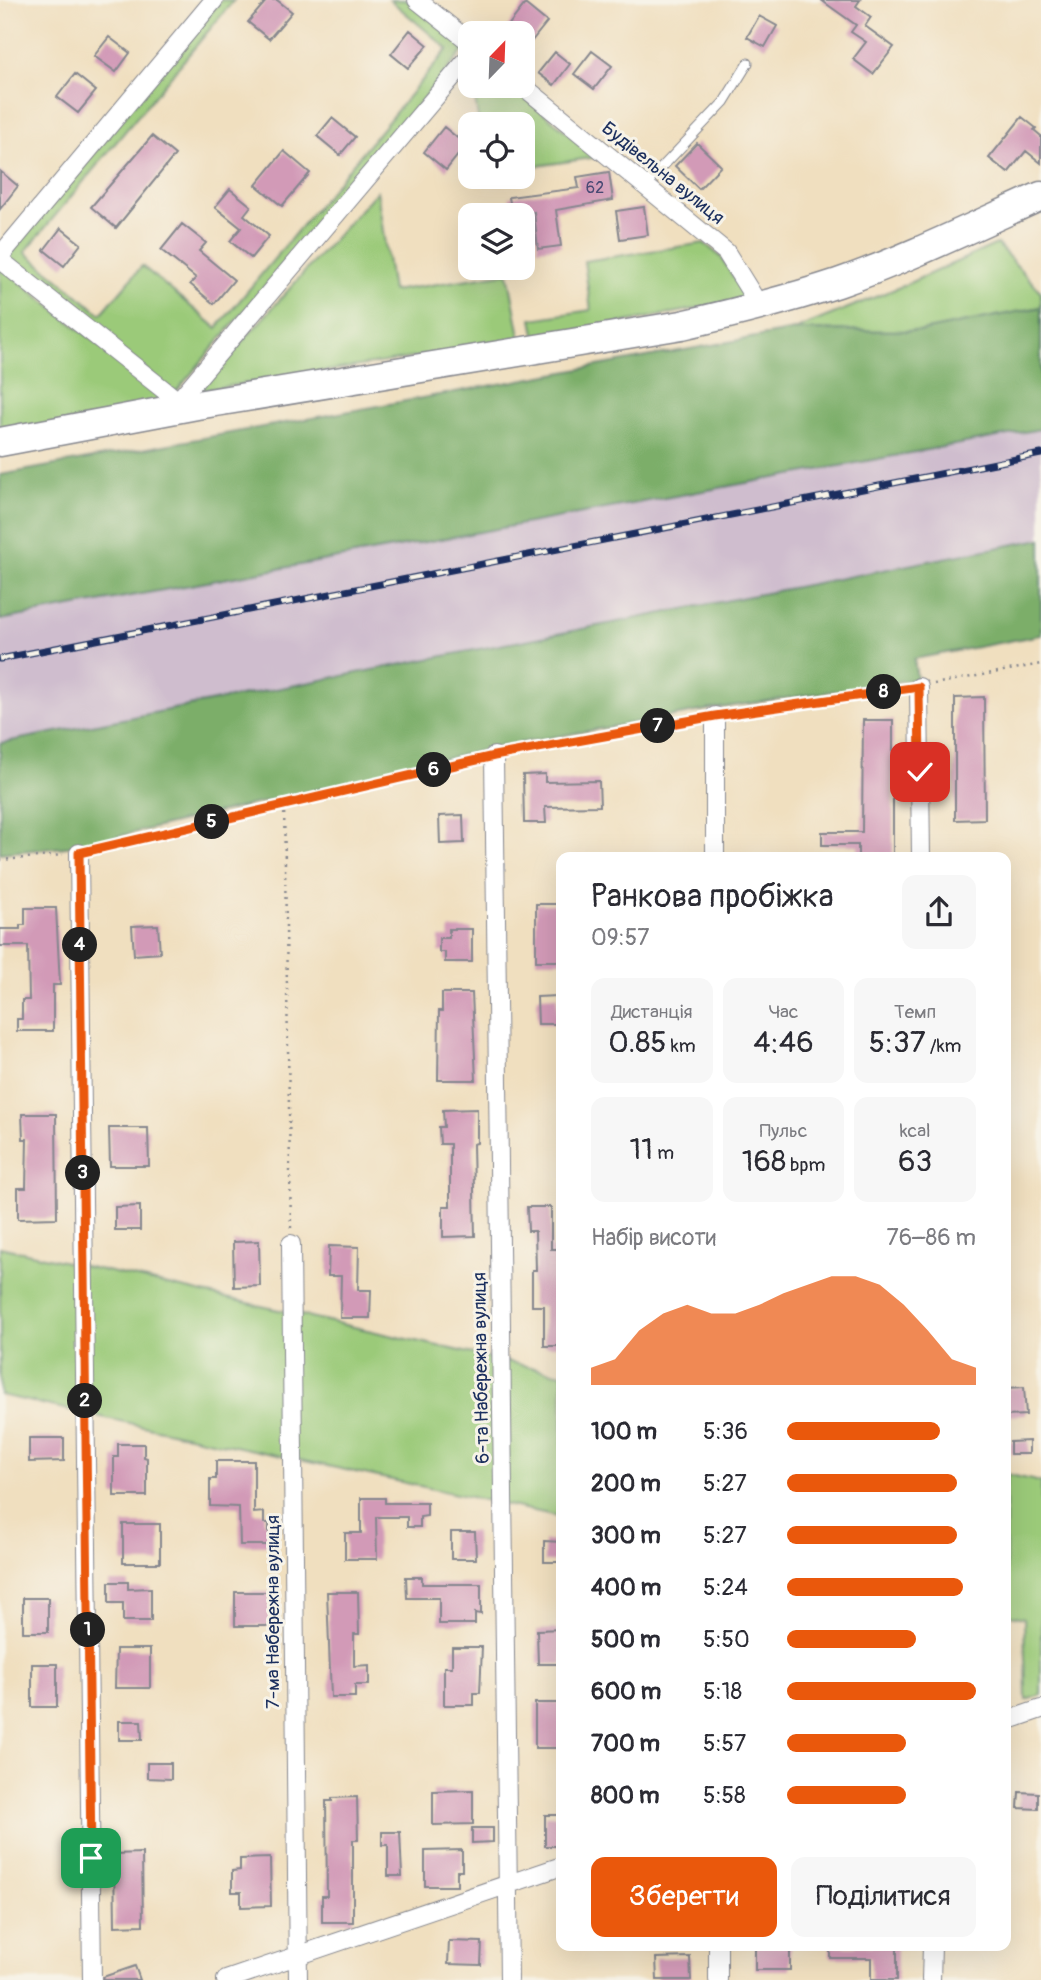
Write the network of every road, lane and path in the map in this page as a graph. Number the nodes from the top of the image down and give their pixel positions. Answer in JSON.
{"nodes":[{"id":1,"x":214,"y":0,"type":"edge"},
{"id":2,"x":418,"y":0,"type":"edge"},
{"id":3,"x":458,"y":32,"type":"edge"},
{"id":4,"x":748,"y":63,"type":"dead end"},
{"id":5,"x":458,"y":71,"type":"edge"},
{"id":6,"x":536,"y":97,"type":"edge"},
{"id":7,"x":645,"y":186,"type":"junction"},
{"id":8,"x":1041,"y":196,"type":"edge"},
{"id":9,"x":0,"y":258,"type":"edge"},
{"id":10,"x":760,"y":307,"type":"junction"},
{"id":11,"x":188,"y":403,"type":"junction"},
{"id":12,"x":0,"y":442,"type":"edge"},
{"id":13,"x":1041,"y":664,"type":"edge"},
{"id":14,"x":919,"y":687,"type":"junction"},
{"id":15,"x":715,"y":716,"type":"junction"},
{"id":16,"x":494,"y":756,"type":"junction"},
{"id":17,"x":284,"y":805,"type":"junction"},
{"id":18,"x":715,"y":852,"type":"edge"},
{"id":19,"x":921,"y":852,"type":"edge"},
{"id":20,"x":79,"y":853,"type":"junction"},
{"id":21,"x":0,"y":860,"type":"edge"},
{"id":22,"x":291,"y":1244,"type":"joint"},
{"id":23,"x":1041,"y":1709,"type":"edge"},
{"id":24,"x":1011,"y":1719,"type":"edge"},
{"id":25,"x":556,"y":1868,"type":"edge"},
{"id":26,"x":509,"y":1884,"type":"junction"},
{"id":27,"x":718,"y":1951,"type":"edge"},
{"id":28,"x":932,"y":1951,"type":"edge"},
{"id":29,"x":297,"y":1956,"type":"junction"},
{"id":30,"x":92,"y":1980,"type":"edge"},
{"id":31,"x":226,"y":1980,"type":"edge"},
{"id":32,"x":298,"y":1980,"type":"edge"},
{"id":33,"x":509,"y":1980,"type":"edge"},
{"id":34,"x":718,"y":1980,"type":"edge"},
{"id":35,"x":932,"y":1980,"type":"edge"}],
"edges":[{"from":1,"to":9,"type":"street"},
{"from":2,"to":3,"type":"street"},
{"from":4,"to":7,"type":"lane"},
{"from":5,"to":11,"type":"street"},
{"from":6,"to":7,"type":"street","name":"Будівельна вулиця"},
{"from":7,"to":10,"type":"street","name":"Будівельна вулиця"},
{"from":8,"to":10,"type":"main road"},
{"from":9,"to":11,"type":"street"},
{"from":10,"to":11,"type":"main road"},
{"from":11,"to":12,"type":"main road"},
{"from":13,"to":14,"type":"path"},
{"from":14,"to":15,"type":"path"},
{"from":14,"to":19,"type":"street"},
{"from":15,"to":16,"type":"path"},
{"from":15,"to":18,"type":"street"},
{"from":16,"to":17,"type":"path"},
{"from":16,"to":26,"type":"street","name":"6-та Набережна вулиця"},
{"from":17,"to":20,"type":"path"},
{"from":17,"to":22,"type":"path"},
{"from":20,"to":21,"type":"path"},
{"from":20,"to":30,"type":"street"},
{"from":22,"to":29,"type":"street","name":"7-ма Набережна вулиця"},
{"from":23,"to":24,"type":"street"},
{"from":25,"to":26,"type":"street"},
{"from":26,"to":29,"type":"street"},
{"from":26,"to":33,"type":"street","name":"6-та Набережна вулиця"},
{"from":27,"to":34,"type":"street"},
{"from":28,"to":35,"type":"street"},
{"from":29,"to":31,"type":"street"},
{"from":29,"to":32,"type":"street","name":"7-ма Набережна вулиця"}]}
